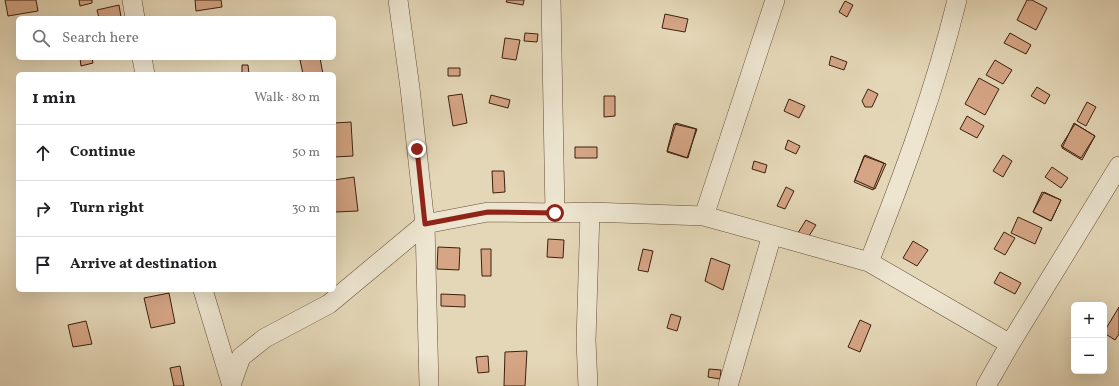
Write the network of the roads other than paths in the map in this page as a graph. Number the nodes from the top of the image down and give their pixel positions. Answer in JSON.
{"nodes":[{"id":1,"x":132,"y":0,"type":"edge"},
{"id":2,"x":398,"y":0,"type":"edge"},
{"id":3,"x":551,"y":0,"type":"edge"},
{"id":4,"x":775,"y":0,"type":"edge"},
{"id":5,"x":957,"y":0,"type":"edge"},
{"id":6,"x":135,"y":16,"type":"edge"},
{"id":7,"x":142,"y":60,"type":"edge"},
{"id":8,"x":145,"y":72,"type":"edge"},
{"id":9,"x":1116,"y":175,"type":"edge"},
{"id":10,"x":590,"y":212,"type":"junction"},
{"id":11,"x":555,"y":213,"type":"junction"},
{"id":12,"x":704,"y":216,"type":"junction"},
{"id":13,"x":425,"y":224,"type":"junction"},
{"id":14,"x":772,"y":235,"type":"junction"},
{"id":15,"x":869,"y":262,"type":"junction"},
{"id":16,"x":204,"y":292,"type":"edge"},
{"id":17,"x":1010,"y":344,"type":"junction"},
{"id":18,"x":232,"y":384,"type":"edge"},
{"id":19,"x":430,"y":386,"type":"edge"},
{"id":20,"x":588,"y":386,"type":"edge"},
{"id":21,"x":728,"y":386,"type":"edge"},
{"id":22,"x":986,"y":386,"type":"edge"}],
"edges":[{"from":1,"to":6,"type":"street"},
{"from":2,"to":13,"type":"street"},
{"from":3,"to":11,"type":"street"},
{"from":4,"to":12,"type":"street"},
{"from":5,"to":15,"type":"street"},
{"from":7,"to":8,"type":"street"},
{"from":9,"to":17,"type":"street"},
{"from":10,"to":11,"type":"street"},
{"from":10,"to":12,"type":"street"},
{"from":10,"to":20,"type":"street"},
{"from":11,"to":13,"type":"street"},
{"from":12,"to":14,"type":"street"},
{"from":13,"to":18,"type":"street"},
{"from":13,"to":19,"type":"street"},
{"from":14,"to":15,"type":"street"},
{"from":14,"to":21,"type":"street"},
{"from":15,"to":17,"type":"street"},
{"from":16,"to":18,"type":"street"},
{"from":17,"to":22,"type":"street"}]}
